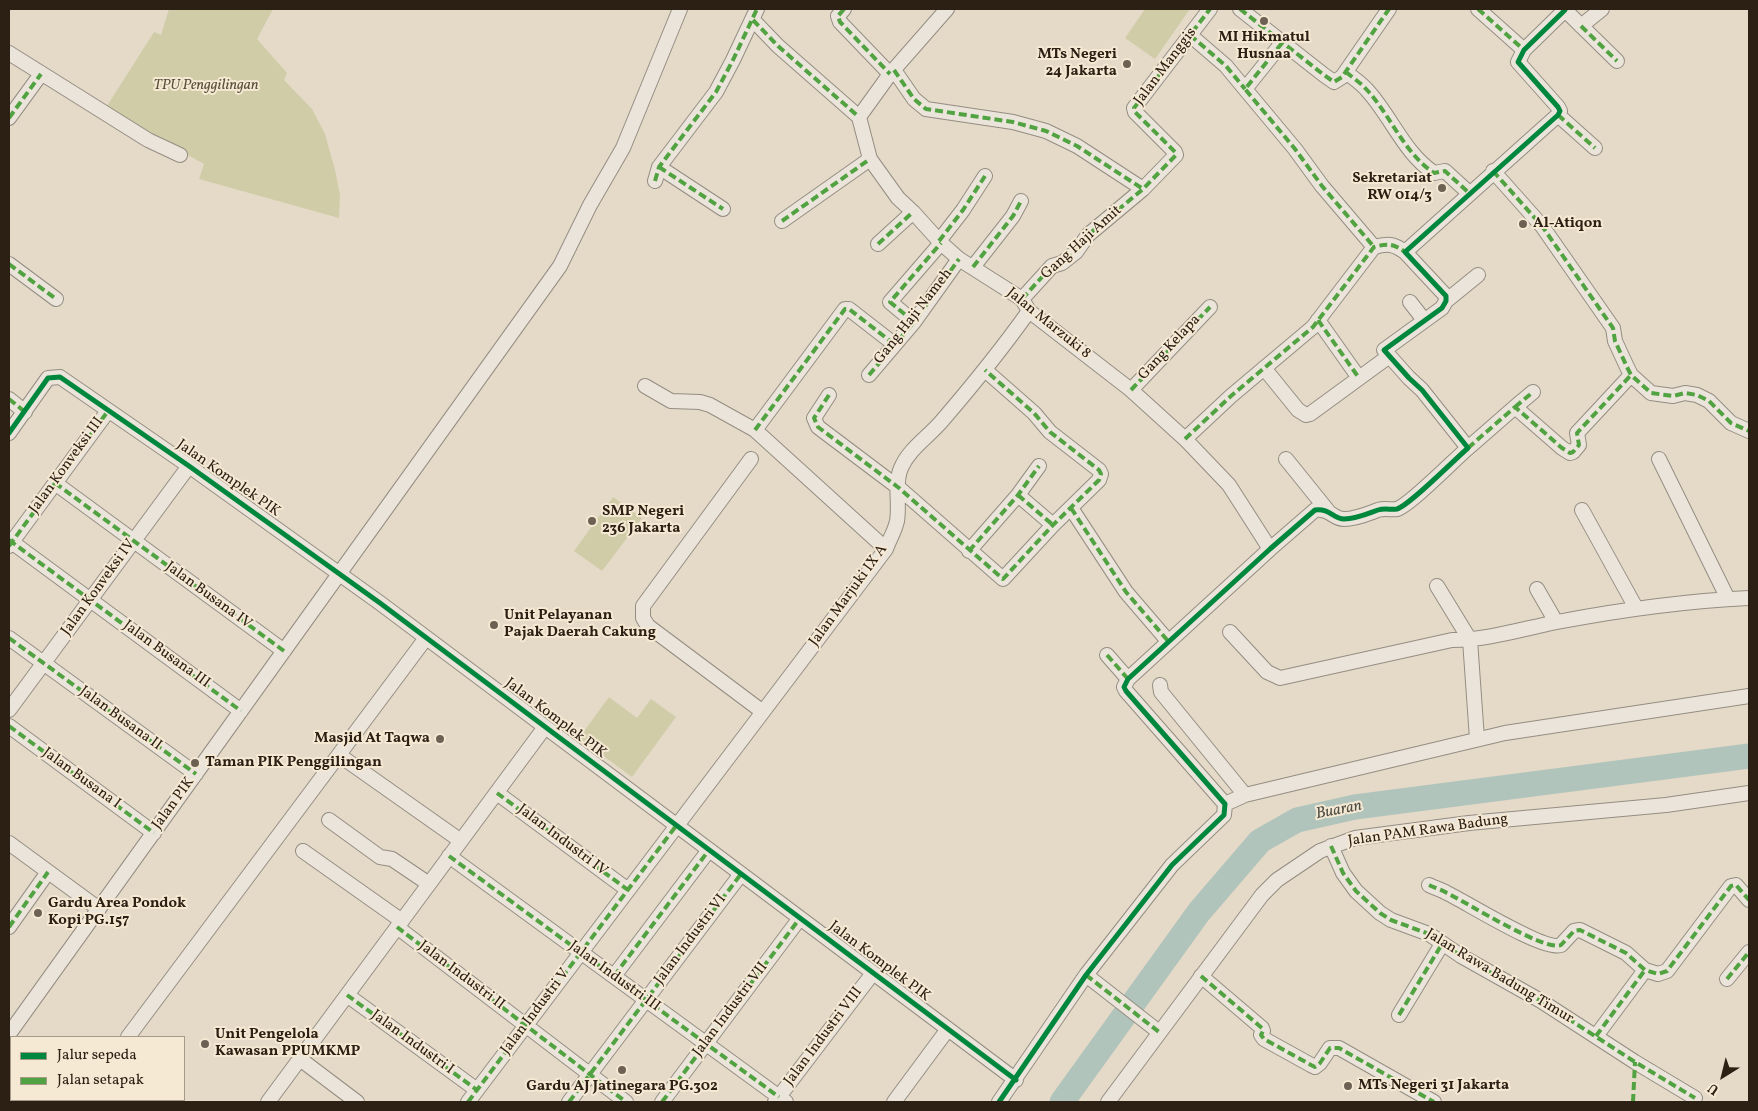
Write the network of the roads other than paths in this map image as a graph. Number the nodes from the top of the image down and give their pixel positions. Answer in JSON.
{"nodes":[{"id":1,"x":680,"y":9,"type":"edge"},
{"id":2,"x":844,"y":9,"type":"edge"},
{"id":3,"x":947,"y":9,"type":"edge"},
{"id":4,"x":1210,"y":9,"type":"edge"},
{"id":5,"x":1240,"y":9,"type":"edge"},
{"id":6,"x":1389,"y":9,"type":"edge"},
{"id":7,"x":1478,"y":9,"type":"edge"},
{"id":8,"x":1564,"y":9,"type":"edge"},
{"id":9,"x":1602,"y":9,"type":"edge"},
{"id":10,"x":755,"y":14,"type":"edge"},
{"id":11,"x":1581,"y":26,"type":"junction"},
{"id":12,"x":1190,"y":35,"type":"junction"},
{"id":13,"x":1282,"y":43,"type":"junction"},
{"id":14,"x":1524,"y":50,"type":"junction"},
{"id":15,"x":9,"y":53,"type":"edge"},
{"id":16,"x":1617,"y":61,"type":"dead end"},
{"id":17,"x":892,"y":72,"type":"junction"},
{"id":18,"x":1346,"y":72,"type":"junction"},
{"id":19,"x":42,"y":74,"type":"junction"},
{"id":20,"x":1245,"y":90,"type":"junction"},
{"id":21,"x":1558,"y":114,"type":"junction"},
{"id":22,"x":858,"y":117,"type":"junction"},
{"id":23,"x":9,"y":118,"type":"edge"},
{"id":24,"x":1595,"y":148,"type":"dead end"},
{"id":25,"x":180,"y":155,"type":"dead end"},
{"id":26,"x":870,"y":159,"type":"junction"},
{"id":27,"x":1493,"y":172,"type":"junction"},
{"id":28,"x":985,"y":176,"type":"dead end"},
{"id":29,"x":1143,"y":189,"type":"junction"},
{"id":30,"x":1469,"y":193,"type":"junction"},
{"id":31,"x":1021,"y":201,"type":"dead end"},
{"id":32,"x":723,"y":209,"type":"dead end"},
{"id":33,"x":913,"y":212,"type":"junction"},
{"id":34,"x":782,"y":221,"type":"dead end"},
{"id":35,"x":940,"y":242,"type":"junction"},
{"id":36,"x":878,"y":244,"type":"dead end"},
{"id":37,"x":1374,"y":247,"type":"junction"},
{"id":38,"x":1405,"y":252,"type":"junction"},
{"id":39,"x":959,"y":259,"type":"junction"},
{"id":40,"x":9,"y":264,"type":"edge"},
{"id":41,"x":973,"y":268,"type":"junction"},
{"id":42,"x":1478,"y":275,"type":"dead end"},
{"id":43,"x":1022,"y":298,"type":"junction"},
{"id":44,"x":56,"y":299,"type":"dead end"},
{"id":45,"x":1446,"y":301,"type":"junction"},
{"id":46,"x":1410,"y":302,"type":"dead end"},
{"id":47,"x":1210,"y":307,"type":"dead end"},
{"id":48,"x":1030,"y":311,"type":"junction"},
{"id":49,"x":1318,"y":320,"type":"junction"},
{"id":50,"x":1424,"y":320,"type":"junction"},
{"id":51,"x":914,"y":322,"type":"junction"},
{"id":52,"x":894,"y":344,"type":"junction"},
{"id":53,"x":1388,"y":357,"type":"junction"},
{"id":54,"x":1264,"y":368,"type":"junction"},
{"id":55,"x":985,"y":370,"type":"junction"},
{"id":56,"x":869,"y":375,"type":"dead end"},
{"id":57,"x":1631,"y":375,"type":"junction"},
{"id":58,"x":1360,"y":378,"type":"junction"},
{"id":59,"x":645,"y":386,"type":"dead end"},
{"id":60,"x":1131,"y":390,"type":"junction"},
{"id":61,"x":1533,"y":392,"type":"dead end"},
{"id":62,"x":829,"y":395,"type":"dead end"},
{"id":63,"x":9,"y":399,"type":"edge"},
{"id":64,"x":1515,"y":407,"type":"junction"},
{"id":65,"x":108,"y":411,"type":"junction"},
{"id":66,"x":25,"y":412,"type":"junction"},
{"id":67,"x":756,"y":430,"type":"junction"},
{"id":68,"x":1749,"y":431,"type":"edge"},
{"id":69,"x":9,"y":433,"type":"edge"},
{"id":70,"x":1185,"y":439,"type":"junction"},
{"id":71,"x":1468,"y":448,"type":"junction"},
{"id":72,"x":751,"y":458,"type":"dead end"},
{"id":73,"x":1659,"y":458,"type":"dead end"},
{"id":74,"x":1286,"y":459,"type":"dead end"},
{"id":75,"x":189,"y":466,"type":"junction"},
{"id":76,"x":1039,"y":466,"type":"dead end"},
{"id":77,"x":55,"y":483,"type":"junction"},
{"id":78,"x":898,"y":488,"type":"junction"},
{"id":79,"x":1018,"y":495,"type":"junction"},
{"id":80,"x":1071,"y":508,"type":"junction"},
{"id":81,"x":1582,"y":510,"type":"dead end"},
{"id":82,"x":1328,"y":511,"type":"junction"},
{"id":83,"x":1053,"y":526,"type":"junction"},
{"id":84,"x":133,"y":541,"type":"junction"},
{"id":85,"x":10,"y":543,"type":"edge"},
{"id":86,"x":886,"y":549,"type":"junction"},
{"id":87,"x":1270,"y":549,"type":"junction"},
{"id":88,"x":970,"y":551,"type":"junction"},
{"id":89,"x":340,"y":573,"type":"junction"},
{"id":90,"x":1436,"y":586,"type":"dead end"},
{"id":91,"x":1537,"y":589,"type":"dead end"},
{"id":92,"x":1749,"y":598,"type":"edge"},
{"id":93,"x":1728,"y":599,"type":"junction"},
{"id":94,"x":90,"y":600,"type":"junction"},
{"id":95,"x":1636,"y":608,"type":"junction"},
{"id":96,"x":1556,"y":622,"type":"junction"},
{"id":97,"x":1230,"y":632,"type":"dead end"},
{"id":98,"x":9,"y":638,"type":"edge"},
{"id":99,"x":426,"y":638,"type":"junction"},
{"id":100,"x":1470,"y":640,"type":"junction"},
{"id":101,"x":1168,"y":641,"type":"junction"},
{"id":102,"x":284,"y":651,"type":"junction"},
{"id":103,"x":1106,"y":655,"type":"dead end"},
{"id":104,"x":43,"y":664,"type":"junction"},
{"id":105,"x":1128,"y":679,"type":"junction"},
{"id":106,"x":1160,"y":685,"type":"dead end"},
{"id":107,"x":1749,"y":696,"type":"edge"},
{"id":108,"x":9,"y":710,"type":"edge"},
{"id":109,"x":241,"y":711,"type":"junction"},
{"id":110,"x":763,"y":712,"type":"junction"},
{"id":111,"x":9,"y":726,"type":"edge"},
{"id":112,"x":545,"y":727,"type":"junction"},
{"id":113,"x":1477,"y":739,"type":"junction"},
{"id":114,"x":339,"y":755,"type":"junction"},
{"id":115,"x":196,"y":774,"type":"junction"},
{"id":116,"x":497,"y":792,"type":"junction"},
{"id":117,"x":1749,"y":793,"type":"edge"},
{"id":118,"x":1245,"y":795,"type":"junction"},
{"id":119,"x":1226,"y":804,"type":"junction"},
{"id":120,"x":329,"y":820,"type":"dead end"},
{"id":121,"x":676,"y":826,"type":"junction"},
{"id":122,"x":154,"y":833,"type":"junction"},
{"id":123,"x":461,"y":841,"type":"junction"},
{"id":124,"x":9,"y":843,"type":"edge"},
{"id":125,"x":1331,"y":846,"type":"junction"},
{"id":126,"x":709,"y":850,"type":"junction"},
{"id":127,"x":303,"y":851,"type":"dead end"},
{"id":128,"x":450,"y":856,"type":"junction"},
{"id":129,"x":48,"y":872,"type":"junction"},
{"id":130,"x":740,"y":874,"type":"junction"},
{"id":131,"x":429,"y":884,"type":"junction"},
{"id":132,"x":1430,"y":885,"type":"dead end"},
{"id":133,"x":628,"y":890,"type":"junction"},
{"id":134,"x":1749,"y":900,"type":"edge"},
{"id":135,"x":99,"y":909,"type":"junction"},
{"id":136,"x":800,"y":918,"type":"junction"},
{"id":137,"x":400,"y":924,"type":"junction"},
{"id":138,"x":9,"y":927,"type":"edge"},
{"id":139,"x":1442,"y":944,"type":"junction"},
{"id":140,"x":580,"y":952,"type":"junction"},
{"id":141,"x":1749,"y":952,"type":"edge"},
{"id":142,"x":1645,"y":970,"type":"junction"},
{"id":143,"x":872,"y":973,"type":"junction"},
{"id":144,"x":614,"y":976,"type":"junction"},
{"id":145,"x":1201,"y":976,"type":"junction"},
{"id":146,"x":1089,"y":977,"type":"junction"},
{"id":147,"x":1727,"y":979,"type":"dead end"},
{"id":148,"x":347,"y":995,"type":"junction"},
{"id":149,"x":646,"y":1000,"type":"junction"},
{"id":150,"x":1399,"y":1015,"type":"dead end"},
{"id":151,"x":525,"y":1025,"type":"junction"},
{"id":152,"x":948,"y":1029,"type":"junction"},
{"id":153,"x":1156,"y":1030,"type":"junction"},
{"id":154,"x":9,"y":1034,"type":"edge"},
{"id":155,"x":129,"y":1036,"type":"edge"},
{"id":156,"x":1596,"y":1036,"type":"junction"},
{"id":157,"x":706,"y":1044,"type":"junction"},
{"id":158,"x":300,"y":1059,"type":"junction"},
{"id":159,"x":590,"y":1074,"type":"junction"},
{"id":160,"x":1016,"y":1080,"type":"junction"},
{"id":161,"x":477,"y":1090,"type":"junction"},
{"id":162,"x":1695,"y":1098,"type":"dead end"},
{"id":163,"x":780,"y":1100,"type":"edge"},
{"id":164,"x":268,"y":1102,"type":"edge"},
{"id":165,"x":357,"y":1102,"type":"edge"},
{"id":166,"x":468,"y":1102,"type":"edge"},
{"id":167,"x":569,"y":1102,"type":"edge"},
{"id":168,"x":626,"y":1102,"type":"edge"},
{"id":169,"x":662,"y":1102,"type":"edge"},
{"id":170,"x":894,"y":1102,"type":"edge"},
{"id":171,"x":999,"y":1102,"type":"edge"},
{"id":172,"x":1108,"y":1102,"type":"edge"},
{"id":173,"x":1434,"y":1102,"type":"edge"}],
"edges":[{"from":1,"to":89,"type":"street","name":"Jalan PIK"},
{"from":2,"to":17,"type":"street"},
{"from":3,"to":17,"type":"street"},
{"from":4,"to":12,"type":"street","name":"Jalan Manggis"},
{"from":5,"to":13,"type":"street"},
{"from":6,"to":18,"type":"street"},
{"from":7,"to":14,"type":"street"},
{"from":8,"to":11,"type":"street"},
{"from":8,"to":14,"type":"street"},
{"from":9,"to":11,"type":"street"},
{"from":10,"to":22,"type":"street"},
{"from":10,"to":32,"type":"street"},
{"from":11,"to":16,"type":"street"},
{"from":12,"to":20,"type":"street"},
{"from":12,"to":29,"type":"street","name":"Jalan Manggis"},
{"from":13,"to":18,"type":"street"},
{"from":13,"to":20,"type":"street"},
{"from":14,"to":21,"type":"street"},
{"from":15,"to":19,"type":"street"},
{"from":17,"to":22,"type":"street"},
{"from":17,"to":29,"type":"street"},
{"from":18,"to":30,"type":"street"},
{"from":19,"to":23,"type":"street"},
{"from":19,"to":25,"type":"street"},
{"from":20,"to":37,"type":"street"},
{"from":21,"to":24,"type":"street"},
{"from":21,"to":27,"type":"street"},
{"from":22,"to":26,"type":"street","name":"Jalan Marzuki 8"},
{"from":26,"to":33,"type":"street","name":"Jalan Marzuki 8"},
{"from":26,"to":34,"type":"street"},
{"from":27,"to":30,"type":"street"},
{"from":27,"to":57,"type":"street"},
{"from":28,"to":35,"type":"street"},
{"from":29,"to":43,"type":"street","name":"Gang Haji Amit"},
{"from":30,"to":38,"type":"street"},
{"from":31,"to":41,"type":"street"},
{"from":33,"to":35,"type":"street","name":"Jalan Marzuki 8"},
{"from":33,"to":36,"type":"street"},
{"from":35,"to":39,"type":"street","name":"Jalan Marzuki 8"},
{"from":35,"to":51,"type":"street"},
{"from":37,"to":38,"type":"street"},
{"from":37,"to":49,"type":"street"},
{"from":38,"to":45,"type":"street"},
{"from":39,"to":41,"type":"street","name":"Jalan Marzuki 8"},
{"from":39,"to":51,"type":"street","name":"Gang Haji Nameh"},
{"from":40,"to":44,"type":"street"},
{"from":41,"to":43,"type":"street","name":"Jalan Marzuki 8"},
{"from":42,"to":45,"type":"street"},
{"from":43,"to":48,"type":"street","name":"Jalan Marzuki 8"},
{"from":45,"to":50,"type":"street"},
{"from":46,"to":50,"type":"street"},
{"from":47,"to":60,"type":"street","name":"Gang Kelapa"},
{"from":48,"to":55,"type":"street","name":"Jalan Marjuki IX A"},
{"from":48,"to":60,"type":"street","name":"Jalan Marzuki 8"},
{"from":49,"to":54,"type":"street"},
{"from":49,"to":58,"type":"street"},
{"from":50,"to":53,"type":"street"},
{"from":51,"to":52,"type":"street","name":"Gang Haji Nameh"},
{"from":52,"to":56,"type":"street","name":"Gang Haji Nameh"},
{"from":52,"to":67,"type":"street"},
{"from":53,"to":58,"type":"street"},
{"from":53,"to":71,"type":"street"},
{"from":54,"to":58,"type":"street"},
{"from":54,"to":70,"type":"street"},
{"from":55,"to":78,"type":"street","name":"Jalan Marjuki IX A"},
{"from":55,"to":80,"type":"street"},
{"from":57,"to":64,"type":"street"},
{"from":57,"to":68,"type":"street"},
{"from":59,"to":67,"type":"street"},
{"from":60,"to":70,"type":"street","name":"Jalan Marzuki 8"},
{"from":61,"to":64,"type":"street"},
{"from":62,"to":78,"type":"street"},
{"from":63,"to":66,"type":"street"},
{"from":64,"to":71,"type":"street"},
{"from":65,"to":66,"type":"street","name":"Jalan Komplek PIK"},
{"from":65,"to":75,"type":"street","name":"Jalan Komplek PIK"},
{"from":65,"to":77,"type":"street","name":"Jalan Konveksi III"},
{"from":66,"to":69,"type":"street"},
{"from":67,"to":86,"type":"street"},
{"from":70,"to":87,"type":"street","name":"Jalan Marzuki 8"},
{"from":71,"to":82,"type":"street"},
{"from":72,"to":110,"type":"street"},
{"from":73,"to":93,"type":"street"},
{"from":74,"to":82,"type":"street"},
{"from":75,"to":84,"type":"street","name":"Jalan Konveksi IV"},
{"from":75,"to":89,"type":"street","name":"Jalan Komplek PIK"},
{"from":76,"to":79,"type":"street"},
{"from":77,"to":84,"type":"street","name":"Jalan Busana IV"},
{"from":77,"to":85,"type":"street","name":"Jalan Konveksi III"},
{"from":78,"to":86,"type":"street","name":"Jalan Marjuki IX A"},
{"from":78,"to":88,"type":"street"},
{"from":79,"to":83,"type":"street"},
{"from":79,"to":88,"type":"street"},
{"from":80,"to":83,"type":"street"},
{"from":80,"to":101,"type":"street"},
{"from":81,"to":95,"type":"street"},
{"from":82,"to":87,"type":"street"},
{"from":83,"to":88,"type":"street"},
{"from":84,"to":94,"type":"street","name":"Jalan Konveksi IV"},
{"from":84,"to":102,"type":"street","name":"Jalan Busana IV"},
{"from":85,"to":94,"type":"street","name":"Jalan Busana III"},
{"from":86,"to":110,"type":"street","name":"Jalan Marjuki IX A"},
{"from":87,"to":101,"type":"street"},
{"from":89,"to":99,"type":"street","name":"Jalan Komplek PIK"},
{"from":89,"to":102,"type":"street","name":"Jalan PIK"},
{"from":90,"to":100,"type":"street"},
{"from":91,"to":96,"type":"street"},
{"from":92,"to":93,"type":"street"},
{"from":93,"to":95,"type":"street"},
{"from":94,"to":104,"type":"street","name":"Jalan Konveksi IV"},
{"from":94,"to":109,"type":"street","name":"Jalan Busana III"},
{"from":95,"to":96,"type":"street"},
{"from":96,"to":100,"type":"street"},
{"from":97,"to":100,"type":"street"},
{"from":98,"to":104,"type":"street","name":"Jalan Busana II"},
{"from":99,"to":112,"type":"street","name":"Jalan Komplek PIK"},
{"from":99,"to":114,"type":"street"},
{"from":100,"to":113,"type":"street"},
{"from":101,"to":105,"type":"street"},
{"from":102,"to":109,"type":"street","name":"Jalan PIK"},
{"from":103,"to":105,"type":"street"},
{"from":104,"to":108,"type":"street","name":"Jalan Konveksi IV"},
{"from":104,"to":115,"type":"street","name":"Jalan Busana II"},
{"from":105,"to":119,"type":"street"},
{"from":106,"to":118,"type":"street"},
{"from":107,"to":113,"type":"street"},
{"from":109,"to":115,"type":"street","name":"Jalan PIK"},
{"from":110,"to":121,"type":"street","name":"Jalan Marjuki IX A"},
{"from":111,"to":122,"type":"street","name":"Jalan Busana I"},
{"from":112,"to":116,"type":"street","name":"Jalan Komplek PIK"},
{"from":112,"to":121,"type":"street","name":"Jalan Komplek PIK"},
{"from":113,"to":118,"type":"street"},
{"from":114,"to":123,"type":"street"},
{"from":114,"to":155,"type":"street"},
{"from":115,"to":122,"type":"street","name":"Jalan PIK"},
{"from":116,"to":123,"type":"street","name":"Jalan Komplek PIK"},
{"from":116,"to":133,"type":"street","name":"Jalan Industri IV"},
{"from":117,"to":125,"type":"street","name":"Jalan PAM Rawa Badung"},
{"from":118,"to":119,"type":"street"},
{"from":119,"to":146,"type":"street"},
{"from":120,"to":131,"type":"street"},
{"from":121,"to":126,"type":"street","name":"Jalan Komplek PIK"},
{"from":121,"to":133,"type":"street","name":"Jalan Industri V"},
{"from":122,"to":135,"type":"street","name":"Jalan PIK"},
{"from":123,"to":128,"type":"street","name":"Jalan Komplek PIK"},
{"from":124,"to":129,"type":"street"},
{"from":125,"to":139,"type":"street","name":"Jalan Rawa Badung Timur"},
{"from":125,"to":145,"type":"street","name":"Jalan PAM Rawa Badung"},
{"from":126,"to":130,"type":"street","name":"Jalan Komplek PIK"},
{"from":126,"to":144,"type":"street"},
{"from":127,"to":137,"type":"street","name":"Jalan Industri II"},
{"from":128,"to":131,"type":"street","name":"Jalan Komplek PIK"},
{"from":128,"to":140,"type":"street","name":"Jalan Industri III"},
{"from":129,"to":135,"type":"street"},
{"from":129,"to":138,"type":"street"},
{"from":130,"to":136,"type":"street","name":"Jalan Komplek PIK"},
{"from":130,"to":149,"type":"street","name":"Jalan Industri VI"},
{"from":131,"to":137,"type":"street","name":"Jalan Komplek PIK"},
{"from":132,"to":142,"type":"street"},
{"from":133,"to":140,"type":"street","name":"Jalan Industri V"},
{"from":134,"to":142,"type":"street"},
{"from":135,"to":154,"type":"street","name":"Jalan PIK"},
{"from":136,"to":143,"type":"street","name":"Jalan Komplek PIK"},
{"from":136,"to":157,"type":"street","name":"Jalan Industri VII"},
{"from":137,"to":148,"type":"street","name":"Jalan Komplek PIK"},
{"from":137,"to":151,"type":"street","name":"Jalan Industri II"},
{"from":139,"to":150,"type":"street"},
{"from":139,"to":156,"type":"street","name":"Jalan Rawa Badung Timur"},
{"from":140,"to":144,"type":"street","name":"Jalan Industri III"},
{"from":140,"to":151,"type":"street","name":"Jalan Industri V"},
{"from":141,"to":147,"type":"street"},
{"from":142,"to":156,"type":"street"},
{"from":143,"to":152,"type":"street","name":"Jalan Komplek PIK"},
{"from":143,"to":163,"type":"street","name":"Jalan Industri VIII"},
{"from":144,"to":149,"type":"street","name":"Jalan Industri III"},
{"from":145,"to":153,"type":"street","name":"Jalan PAM Rawa Badung"},
{"from":145,"to":173,"type":"street"},
{"from":146,"to":153,"type":"street"},
{"from":146,"to":160,"type":"street"},
{"from":148,"to":158,"type":"street","name":"Jalan Komplek PIK"},
{"from":148,"to":161,"type":"street","name":"Jalan Industri I"},
{"from":149,"to":157,"type":"street","name":"Jalan Industri III"},
{"from":149,"to":159,"type":"street","name":"Jalan Industri VI"},
{"from":151,"to":159,"type":"street"},
{"from":151,"to":161,"type":"street","name":"Jalan Industri V"},
{"from":152,"to":160,"type":"street","name":"Jalan Komplek PIK"},
{"from":152,"to":170,"type":"street"},
{"from":153,"to":172,"type":"street","name":"Jalan PAM Rawa Badung"},
{"from":156,"to":162,"type":"street","name":"Jalan Rawa Badung Timur"},
{"from":157,"to":163,"type":"street","name":"Jalan Industri III"},
{"from":157,"to":169,"type":"street","name":"Jalan Industri VII"},
{"from":158,"to":164,"type":"street","name":"Jalan Komplek PIK"},
{"from":158,"to":165,"type":"street"},
{"from":159,"to":167,"type":"street","name":"Jalan Industri VI"},
{"from":159,"to":168,"type":"street"},
{"from":160,"to":171,"type":"street"},
{"from":161,"to":166,"type":"street","name":"Jalan Industri V"}]}
